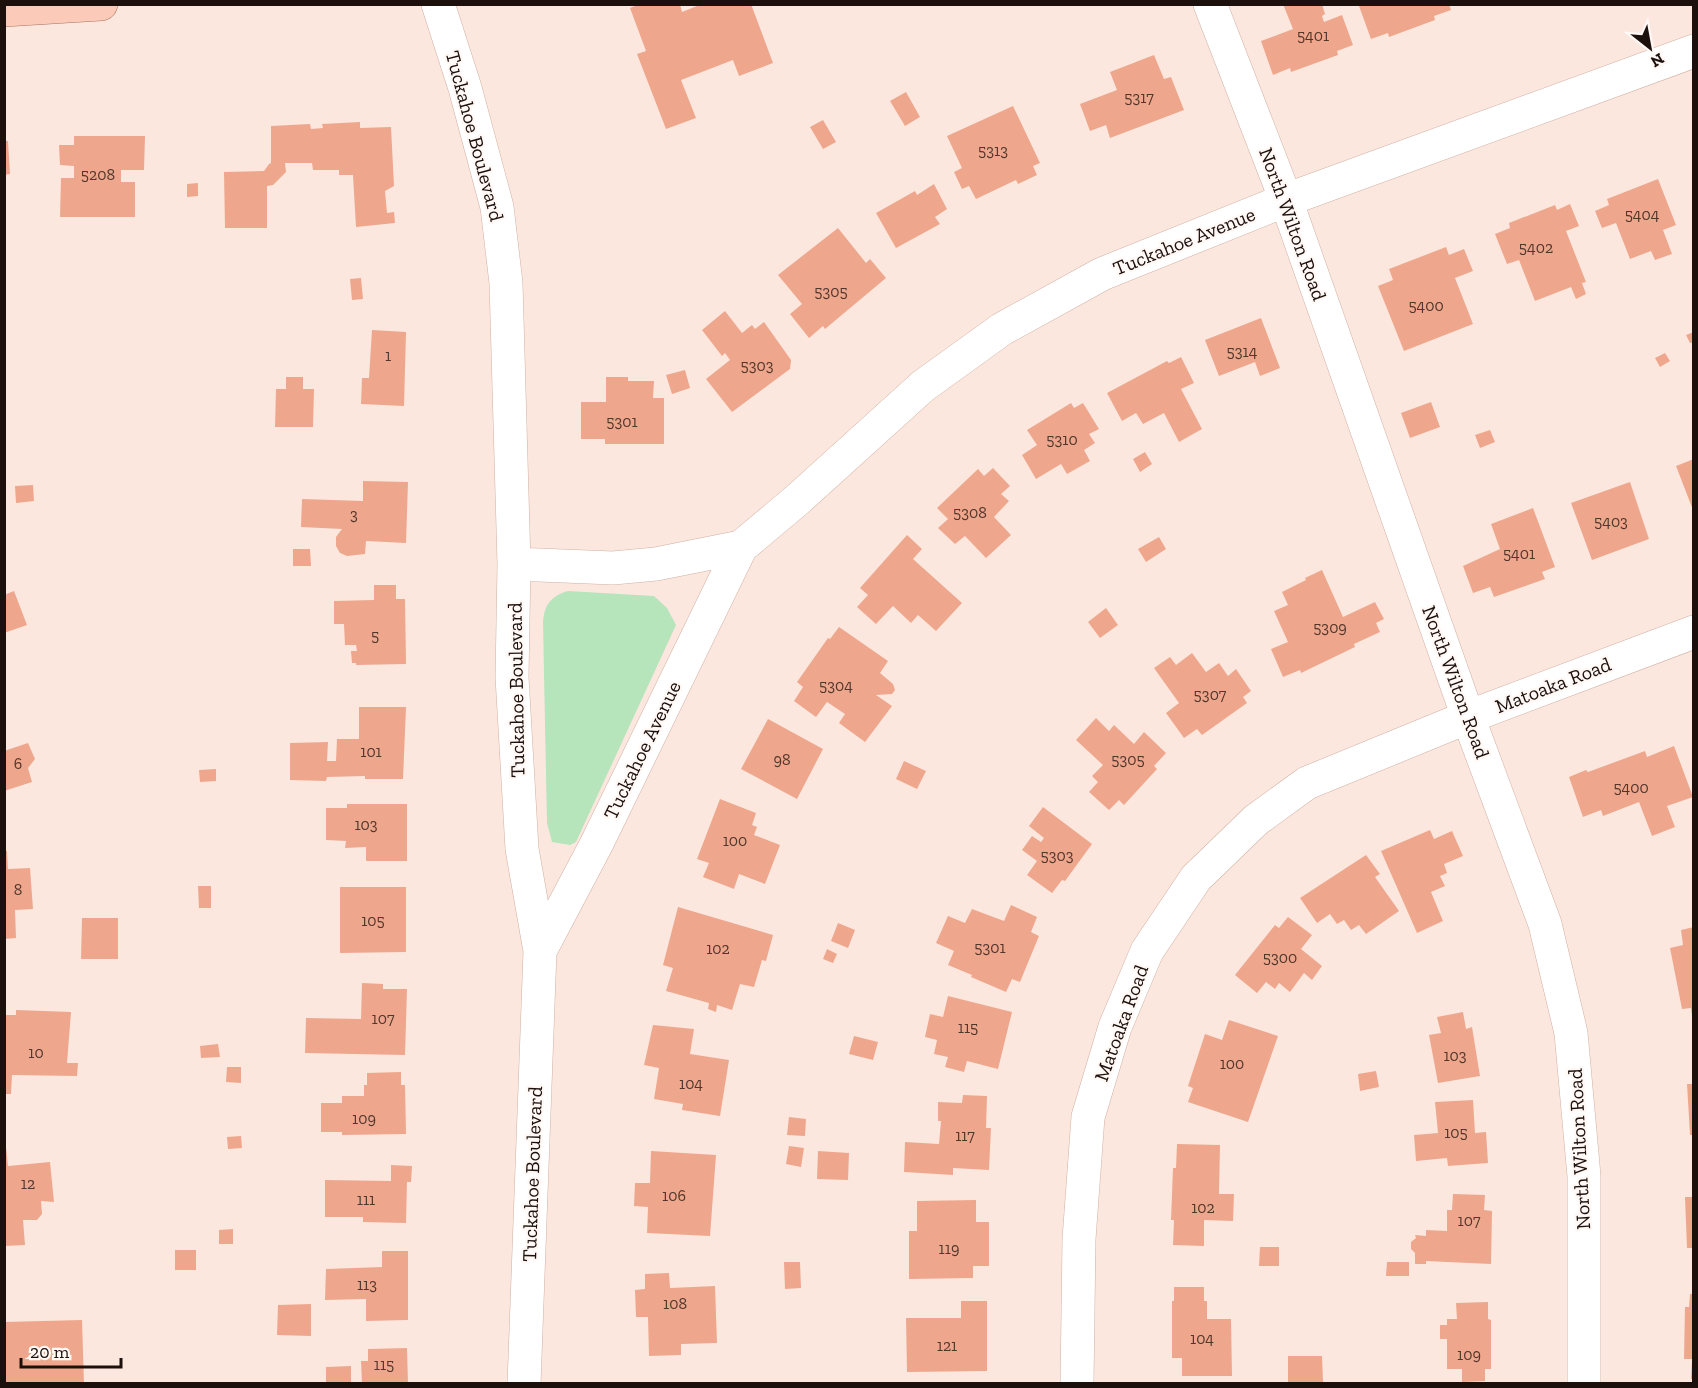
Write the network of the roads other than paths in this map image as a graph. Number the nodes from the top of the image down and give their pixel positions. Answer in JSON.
{"nodes":[{"id":1,"x":101,"y":4,"type":"edge"},
{"id":2,"x":438,"y":4,"type":"edge"},
{"id":3,"x":1210,"y":4,"type":"edge"},
{"id":4,"x":4,"y":10,"type":"edge"},
{"id":5,"x":1694,"y":51,"type":"edge"},
{"id":6,"x":1286,"y":200,"type":"junction"},
{"id":7,"x":741,"y":547,"type":"junction"},
{"id":8,"x":514,"y":564,"type":"junction"},
{"id":9,"x":1694,"y":632,"type":"edge"},
{"id":10,"x":1468,"y":717,"type":"junction"},
{"id":11,"x":540,"y":951,"type":"junction"},
{"id":12,"x":524,"y":1383,"type":"edge"},
{"id":13,"x":1077,"y":1383,"type":"edge"},
{"id":14,"x":1584,"y":1383,"type":"edge"}],
"edges":[{"from":1,"to":4,"type":"main road"},
{"from":2,"to":8,"type":"street","name":"Tuckahoe Boulevard"},
{"from":3,"to":6,"type":"street","name":"North Wilton Road"},
{"from":5,"to":6,"type":"street","name":"Tuckahoe Avenue"},
{"from":6,"to":7,"type":"street","name":"Tuckahoe Avenue"},
{"from":6,"to":10,"type":"street","name":"North Wilton Road"},
{"from":7,"to":8,"type":"street","name":"Tuckahoe Avenue"},
{"from":7,"to":11,"type":"street","name":"Tuckahoe Avenue"},
{"from":8,"to":11,"type":"street","name":"Tuckahoe Boulevard"},
{"from":9,"to":10,"type":"street","name":"Matoaka Road"},
{"from":10,"to":13,"type":"street","name":"Matoaka Road"},
{"from":10,"to":14,"type":"street","name":"North Wilton Road"},
{"from":11,"to":12,"type":"street","name":"Tuckahoe Boulevard"}]}
